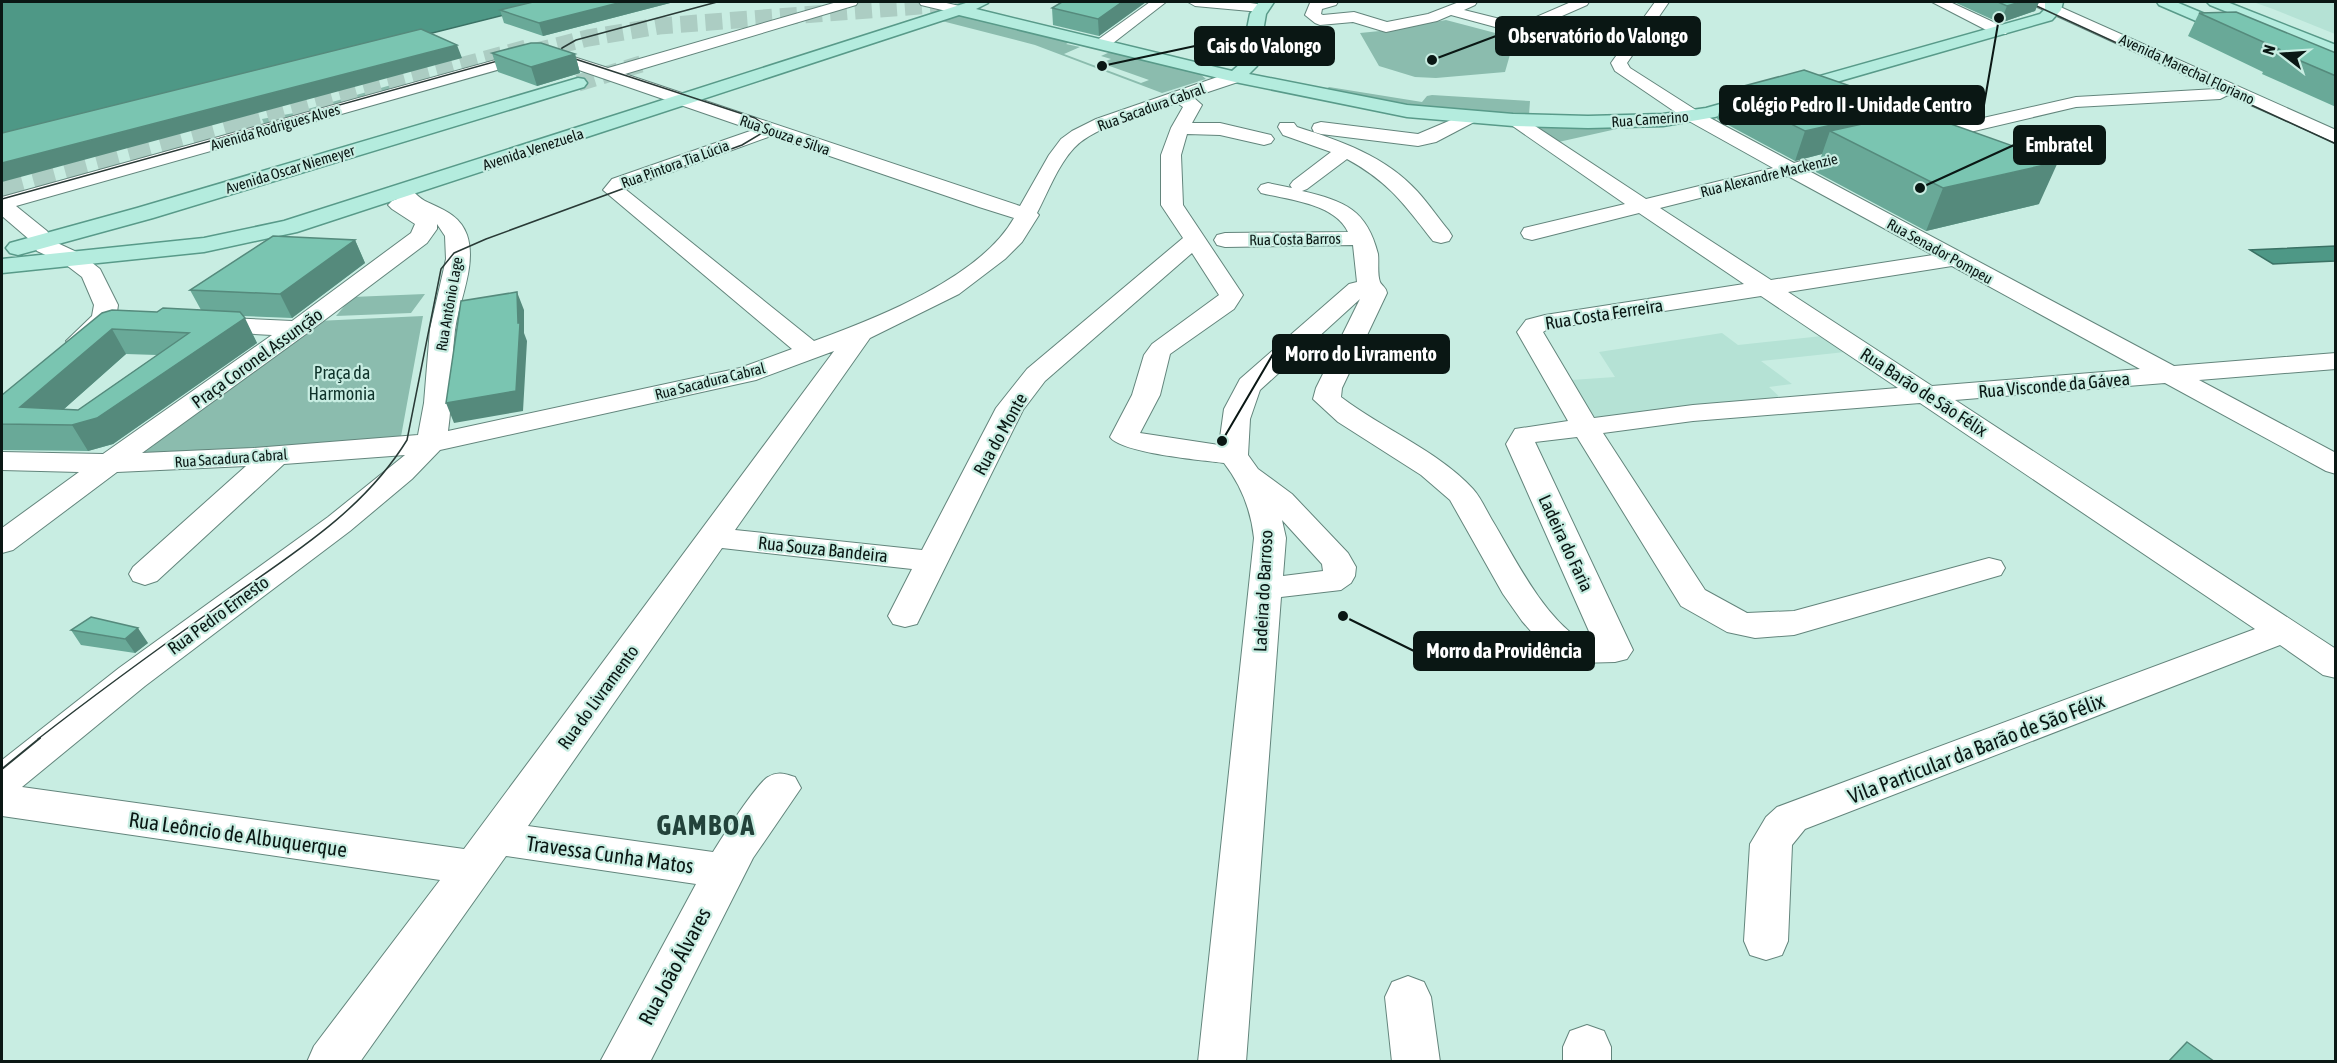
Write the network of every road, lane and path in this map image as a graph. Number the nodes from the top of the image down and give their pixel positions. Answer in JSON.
{"nodes":[{"id":1,"x":851,"y":2,"type":"edge"},
{"id":2,"x":926,"y":2,"type":"edge"},
{"id":3,"x":985,"y":2,"type":"edge"},
{"id":4,"x":1159,"y":2,"type":"edge"},
{"id":5,"x":1195,"y":2,"type":"edge"},
{"id":6,"x":1331,"y":2,"type":"edge"},
{"id":7,"x":1470,"y":2,"type":"edge"},
{"id":8,"x":1582,"y":2,"type":"edge"},
{"id":9,"x":1662,"y":2,"type":"edge"},
{"id":10,"x":1939,"y":2,"type":"edge"},
{"id":11,"x":2164,"y":2,"type":"edge"},
{"id":12,"x":2215,"y":2,"type":"edge"},
{"id":13,"x":2243,"y":2,"type":"edge"},
{"id":14,"x":2195,"y":3,"type":"edge"},
{"id":15,"x":1264,"y":5,"type":"edge"},
{"id":16,"x":2048,"y":8,"type":"edge"},
{"id":17,"x":959,"y":10,"type":"junction"},
{"id":18,"x":1452,"y":11,"type":"junction"},
{"id":19,"x":2000,"y":31,"type":"junction"},
{"id":20,"x":2336,"y":39,"type":"edge"},
{"id":21,"x":1102,"y":44,"type":"junction"},
{"id":22,"x":2336,"y":51,"type":"edge"},
{"id":23,"x":544,"y":54,"type":"joint"},
{"id":24,"x":2336,"y":62,"type":"edge"},
{"id":25,"x":607,"y":74,"type":"junction"},
{"id":26,"x":1235,"y":77,"type":"junction"},
{"id":27,"x":578,"y":83,"type":"tunnel mouth"},
{"id":28,"x":2220,"y":94,"type":"junction"},
{"id":29,"x":1180,"y":97,"type":"junction"},
{"id":30,"x":685,"y":99,"type":"junction"},
{"id":31,"x":1693,"y":116,"type":"junction"},
{"id":32,"x":1470,"y":117,"type":"junction"},
{"id":33,"x":1513,"y":120,"type":"junction"},
{"id":34,"x":1180,"y":128,"type":"junction"},
{"id":35,"x":770,"y":130,"type":"junction"},
{"id":36,"x":2336,"y":137,"type":"edge"},
{"id":37,"x":1264,"y":139,"type":"dead end"},
{"id":38,"x":1905,"y":141,"type":"edge"},
{"id":39,"x":2336,"y":147,"type":"edge"},
{"id":40,"x":1347,"y":150,"type":"junction"},
{"id":41,"x":1827,"y":161,"type":"dead end"},
{"id":42,"x":1794,"y":169,"type":"junction"},
{"id":43,"x":1299,"y":185,"type":"dead end"},
{"id":44,"x":1268,"y":189,"type":"dead end"},
{"id":45,"x":392,"y":195,"type":"junction"},
{"id":46,"x":1640,"y":206,"type":"junction"},
{"id":47,"x":145,"y":213,"type":"junction"},
{"id":48,"x":1028,"y":215,"type":"junction"},
{"id":49,"x":1532,"y":233,"type":"dead end"},
{"id":50,"x":1441,"y":236,"type":"dead end"},
{"id":51,"x":1364,"y":238,"type":"junction"},
{"id":52,"x":1195,"y":239,"type":"junction"},
{"id":53,"x":1225,"y":240,"type":"dead end"},
{"id":54,"x":42,"y":242,"type":"junction"},
{"id":55,"x":457,"y":244,"type":"junction"},
{"id":56,"x":404,"y":251,"type":"junction"},
{"id":57,"x":133,"y":252,"type":"junction"},
{"id":58,"x":2,"y":253,"type":"edge"},
{"id":59,"x":73,"y":259,"type":"junction"},
{"id":60,"x":1954,"y":259,"type":"junction"},
{"id":61,"x":2,"y":266,"type":"edge"},
{"id":62,"x":1369,"y":286,"type":"junction"},
{"id":63,"x":1765,"y":288,"type":"junction"},
{"id":64,"x":104,"y":319,"type":"junction"},
{"id":65,"x":132,"y":320,"type":"edge"},
{"id":66,"x":186,"y":323,"type":"edge"},
{"id":67,"x":297,"y":329,"type":"junction"},
{"id":68,"x":862,"y":332,"type":"junction"},
{"id":69,"x":812,"y":352,"type":"junction"},
{"id":70,"x":63,"y":355,"type":"edge"},
{"id":71,"x":2334,"y":362,"type":"edge"},
{"id":72,"x":2170,"y":375,"type":"junction"},
{"id":73,"x":1930,"y":396,"type":"junction"},
{"id":74,"x":1584,"y":425,"type":"junction"},
{"id":75,"x":1522,"y":437,"type":"joint"},
{"id":76,"x":430,"y":443,"type":"junction"},
{"id":77,"x":276,"y":455,"type":"junction"},
{"id":78,"x":2,"y":461,"type":"edge"},
{"id":79,"x":108,"y":464,"type":"junction"},
{"id":80,"x":1240,"y":464,"type":"junction"},
{"id":81,"x":2336,"y":465,"type":"edge"},
{"id":82,"x":713,"y":537,"type":"junction"},
{"id":83,"x":2,"y":543,"type":"edge"},
{"id":84,"x":933,"y":561,"type":"junction"},
{"id":85,"x":1989,"y":568,"type":"dead end"},
{"id":86,"x":145,"y":574,"type":"dead end"},
{"id":87,"x":1266,"y":588,"type":"junction"},
{"id":88,"x":905,"y":616,"type":"dead end"},
{"id":89,"x":2283,"y":631,"type":"junction"},
{"id":90,"x":2336,"y":666,"type":"edge"},
{"id":91,"x":2,"y":782,"type":"edge"},
{"id":92,"x":781,"y":788,"type":"dead end"},
{"id":93,"x":2,"y":800,"type":"edge"},
{"id":94,"x":486,"y":853,"type":"junction"},
{"id":95,"x":723,"y":871,"type":"junction"},
{"id":96,"x":1766,"y":942,"type":"dead end"},
{"id":97,"x":1408,"y":997,"type":"dead end"},
{"id":98,"x":332,"y":1062,"type":"edge"},
{"id":99,"x":624,"y":1062,"type":"edge"},
{"id":100,"x":1222,"y":1062,"type":"edge"},
{"id":101,"x":1416,"y":1062,"type":"edge"}],
"edges":[{"from":1,"to":25,"type":"street"},
{"from":2,"to":17,"type":"street"},
{"from":3,"to":17,"type":"main road","name":"Avenida Venezuela"},
{"from":4,"to":21,"type":"street"},
{"from":5,"to":15,"type":"street"},
{"from":6,"to":18,"type":"street"},
{"from":7,"to":18,"type":"street"},
{"from":8,"to":18,"type":"street"},
{"from":9,"to":31,"type":"street","name":"Rua Senador Pompeu"},
{"from":10,"to":19,"type":"street"},
{"from":11,"to":14,"type":"main road"},
{"from":12,"to":22,"type":"main road"},
{"from":13,"to":20,"type":"main road"},
{"from":14,"to":24,"type":"main road"},
{"from":15,"to":26,"type":"main road"},
{"from":16,"to":19,"type":"main road","name":"Rua Camerino"},
{"from":16,"to":28,"type":"street","name":"Avenida Marechal Floriano"},
{"from":16,"to":36,"type":"street","name":"Avenida Marechal Floriano"},
{"from":17,"to":21,"type":"main road","name":"Rua Camerino"},
{"from":17,"to":30,"type":"main road","name":"Avenida Venezuela"},
{"from":19,"to":31,"type":"main road","name":"Rua Camerino"},
{"from":21,"to":26,"type":"main road","name":"Rua Camerino"},
{"from":23,"to":25,"type":"street","name":"Rua Souza e Silva"},
{"from":23,"to":54,"type":"street","name":"Avenida Rodrigues Alves"},
{"from":25,"to":30,"type":"street","name":"Rua Souza e Silva"},
{"from":26,"to":29,"type":"street","name":"Rua Sacadura Cabral"},
{"from":26,"to":32,"type":"main road","name":"Rua Camerino"},
{"from":27,"to":47,"type":"main road","name":"Avenida Oscar Niemeyer"},
{"from":28,"to":38,"type":"street"},
{"from":28,"to":39,"type":"street","name":"Avenida Marechal Floriano"},
{"from":29,"to":34,"type":"street"},
{"from":29,"to":48,"type":"street","name":"Rua Sacadura Cabral"},
{"from":30,"to":35,"type":"street","name":"Rua Souza e Silva"},
{"from":30,"to":45,"type":"main road","name":"Avenida Venezuela"},
{"from":31,"to":33,"type":"main road","name":"Rua Camerino"},
{"from":31,"to":42,"type":"street","name":"Rua Senador Pompeu"},
{"from":32,"to":33,"type":"main road","name":"Rua Camerino"},
{"from":32,"to":40,"type":"street"},
{"from":33,"to":46,"type":"street","name":"Rua Barão de São Félix"},
{"from":34,"to":37,"type":"street"},
{"from":34,"to":52,"type":"street"},
{"from":35,"to":48,"type":"street","name":"Rua Souza e Silva"},
{"from":35,"to":69,"type":"street","name":"Rua Pintora Tia Lúcia"},
{"from":40,"to":43,"type":"street"},
{"from":40,"to":50,"type":"street"},
{"from":41,"to":42,"type":"street","name":"Rua Alexandre Mackenzie"},
{"from":42,"to":46,"type":"street","name":"Rua Alexandre Mackenzie"},
{"from":42,"to":60,"type":"street","name":"Rua Senador Pompeu"},
{"from":44,"to":51,"type":"street"},
{"from":45,"to":55,"type":"street","name":"Rua Antônio Lage"},
{"from":45,"to":56,"type":"street"},
{"from":45,"to":57,"type":"main road","name":"Avenida Venezuela"},
{"from":46,"to":49,"type":"street","name":"Rua Alexandre Mackenzie"},
{"from":46,"to":63,"type":"street","name":"Rua Barão de São Félix"},
{"from":47,"to":54,"type":"main road","name":"Avenida Oscar Niemeyer"},
{"from":47,"to":57,"type":"main road"},
{"from":48,"to":68,"type":"street","name":"Rua Sacadura Cabral"},
{"from":51,"to":53,"type":"street","name":"Rua Costa Barros"},
{"from":51,"to":62,"type":"street"},
{"from":52,"to":80,"type":"street"},
{"from":52,"to":84,"type":"street","name":"Rua do Monte"},
{"from":54,"to":58,"type":"main road","name":"Avenida Oscar Niemeyer"},
{"from":54,"to":59,"type":"street"},
{"from":55,"to":56,"type":"street"},
{"from":55,"to":76,"type":"street","name":"Rua Antônio Lage"},
{"from":56,"to":67,"type":"street","name":"Praça Coronel Assunção"},
{"from":57,"to":59,"type":"main road","name":"Avenida Venezuela"},
{"from":59,"to":61,"type":"main road","name":"Avenida Venezuela"},
{"from":59,"to":64,"type":"street"},
{"from":60,"to":63,"type":"street","name":"Rua Costa Ferreira"},
{"from":60,"to":72,"type":"street","name":"Rua Senador Pompeu"},
{"from":62,"to":75,"type":"street","name":"Ladeira do Faria"},
{"from":62,"to":80,"type":"street","name":"Ladeira do Barroso"},
{"from":63,"to":73,"type":"street","name":"Rua Barão de São Félix"},
{"from":63,"to":74,"type":"street","name":"Rua Costa Ferreira"},
{"from":64,"to":65,"type":"street"},
{"from":64,"to":70,"type":"street"},
{"from":66,"to":67,"type":"street"},
{"from":67,"to":79,"type":"street","name":"Praça Coronel Assunção"},
{"from":68,"to":69,"type":"street","name":"Rua Sacadura Cabral"},
{"from":68,"to":82,"type":"street","name":"Rua do Livramento"},
{"from":69,"to":76,"type":"street","name":"Rua Sacadura Cabral"},
{"from":71,"to":72,"type":"street","name":"Rua Visconde da Gávea"},
{"from":72,"to":73,"type":"street","name":"Rua Visconde da Gávea"},
{"from":72,"to":81,"type":"street","name":"Rua Senador Pompeu"},
{"from":73,"to":74,"type":"street","name":"Rua Visconde da Gávea"},
{"from":73,"to":89,"type":"street","name":"Rua Barão de São Félix"},
{"from":74,"to":75,"type":"street","name":"Rua Visconde da Gávea"},
{"from":74,"to":85,"type":"street","name":"Rua Costa Ferreira"},
{"from":76,"to":77,"type":"street","name":"Rua Sacadura Cabral"},
{"from":76,"to":91,"type":"street","name":"Rua Pedro Ernesto"},
{"from":77,"to":79,"type":"street","name":"Rua Sacadura Cabral"},
{"from":77,"to":86,"type":"street"},
{"from":78,"to":79,"type":"street","name":"Rua Sacadura Cabral"},
{"from":79,"to":83,"type":"street","name":"Praça Coronel Assunção"},
{"from":80,"to":87,"type":"street","name":"Ladeira do Barroso"},
{"from":80,"to":87,"type":"street"},
{"from":82,"to":84,"type":"street","name":"Rua Souza Bandeira"},
{"from":82,"to":94,"type":"street","name":"Rua do Livramento"},
{"from":84,"to":88,"type":"street","name":"Rua do Monte"},
{"from":87,"to":100,"type":"street","name":"Ladeira do Barroso"},
{"from":89,"to":90,"type":"street","name":"Rua Barão de São Félix"},
{"from":89,"to":96,"type":"street","name":"Vila Particular da Barão de São Félix"},
{"from":92,"to":95,"type":"street","name":"Rua João Álvares"},
{"from":93,"to":94,"type":"street","name":"Rua Leôncio de Albuquerque"},
{"from":94,"to":95,"type":"street","name":"Travessa Cunha Matos"},
{"from":94,"to":98,"type":"street","name":"Rua do Livramento"},
{"from":95,"to":99,"type":"street","name":"Rua João Álvares"},
{"from":97,"to":101,"type":"street"}]}
